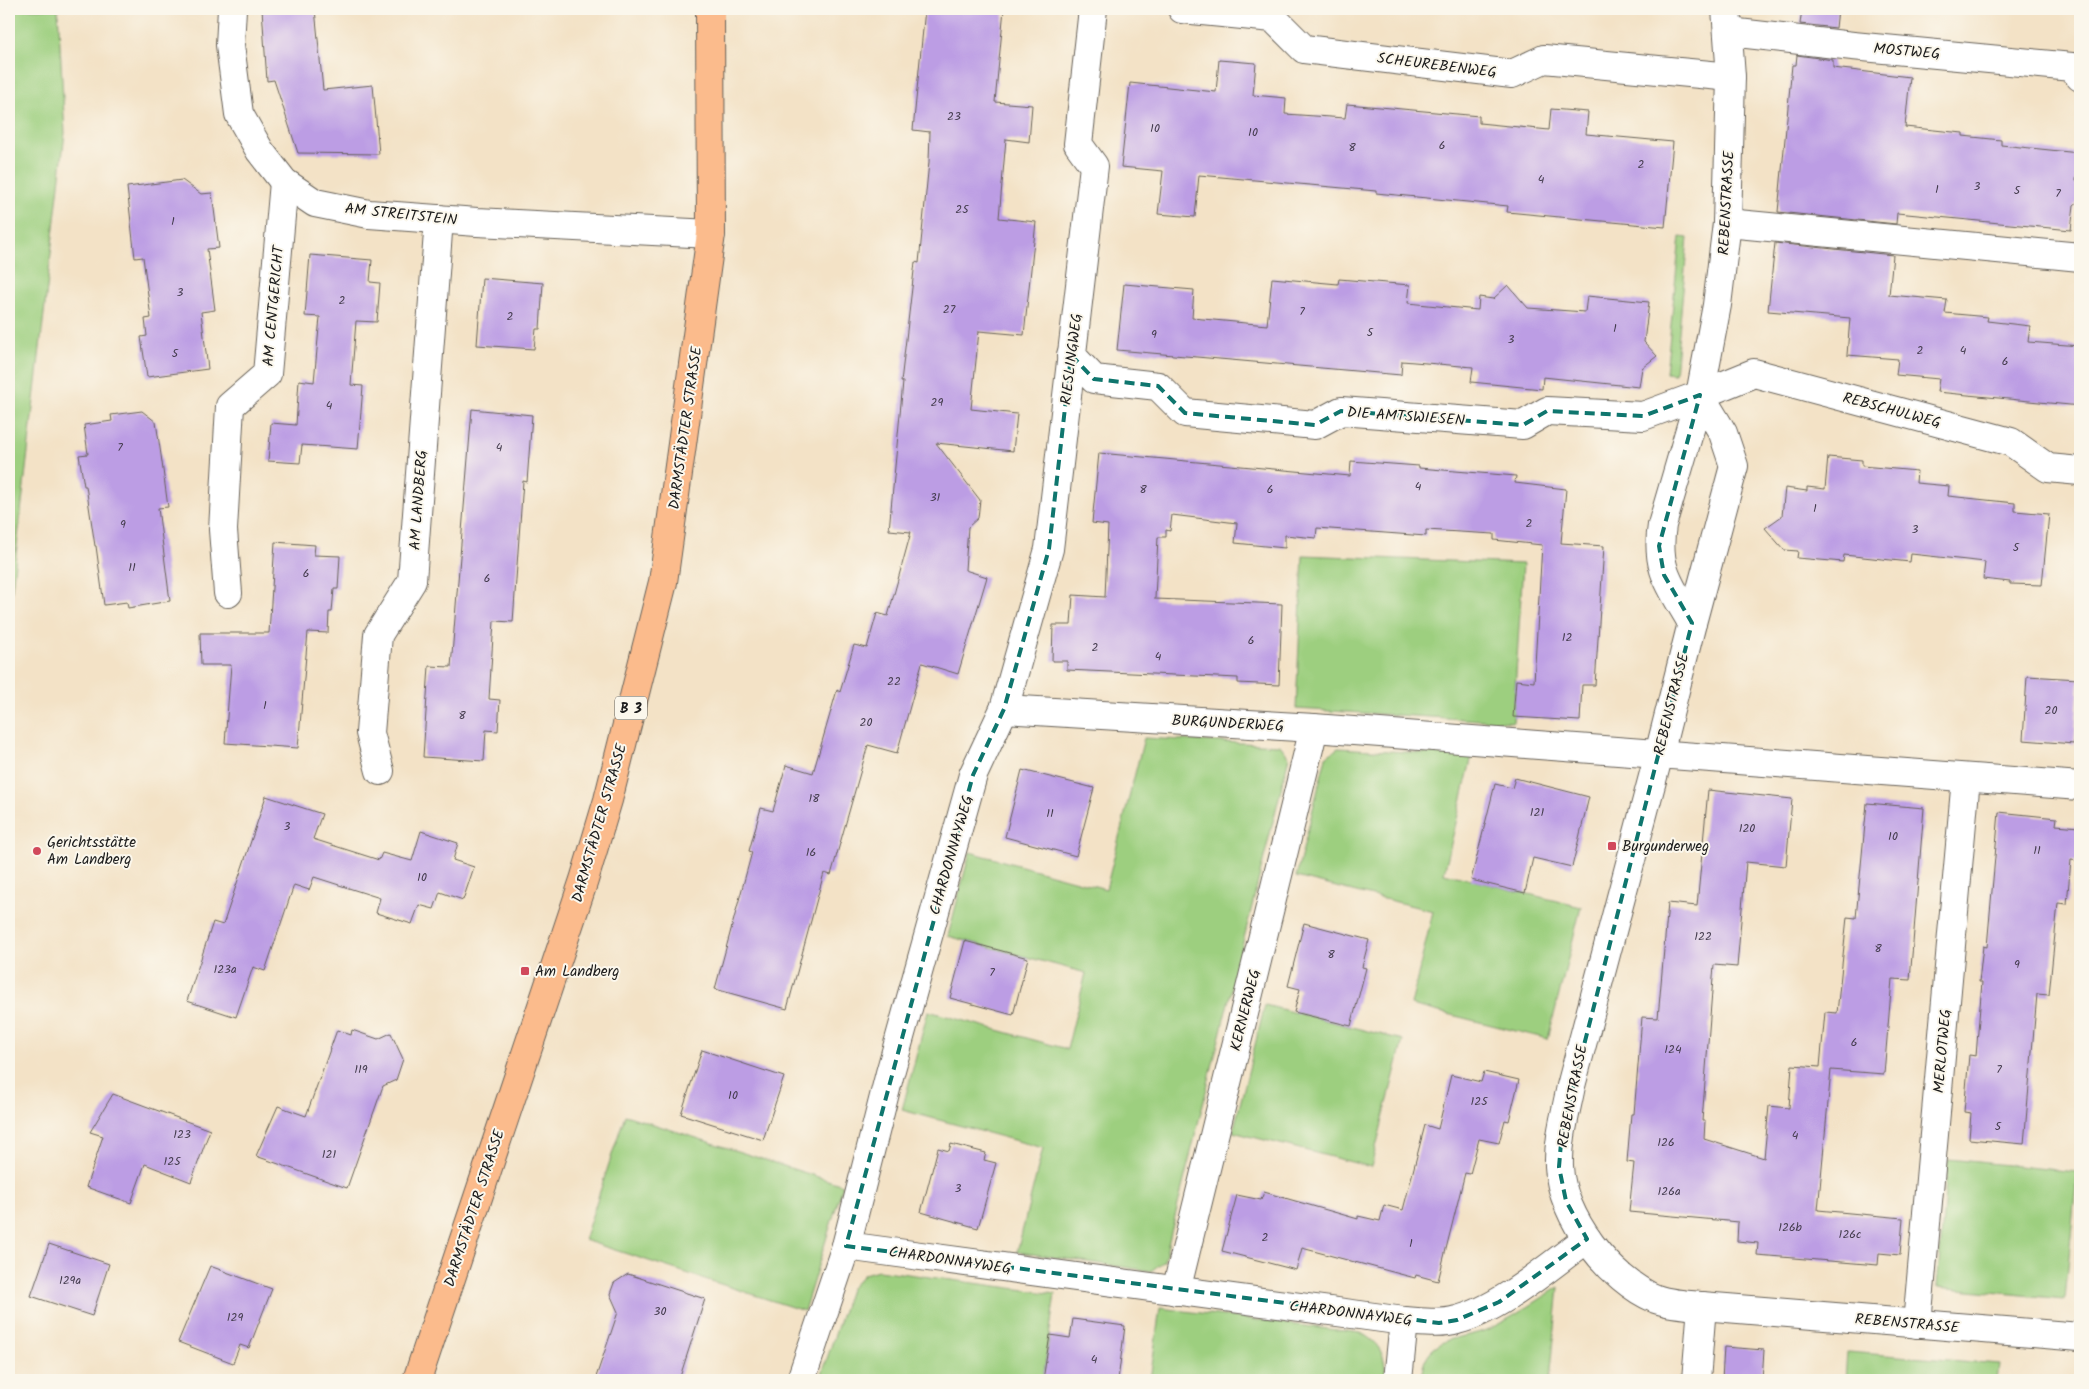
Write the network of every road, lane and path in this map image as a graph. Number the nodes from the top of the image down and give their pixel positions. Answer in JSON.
{"nodes":[{"id":1,"x":232,"y":9,"type":"edge"},
{"id":2,"x":710,"y":9,"type":"edge"},
{"id":3,"x":1093,"y":9,"type":"edge"},
{"id":4,"x":1182,"y":9,"type":"edge"},
{"id":5,"x":1728,"y":20,"type":"edge"},
{"id":6,"x":1731,"y":77,"type":"junction"},
{"id":7,"x":2080,"y":77,"type":"edge"},
{"id":8,"x":284,"y":182,"type":"junction"},
{"id":9,"x":440,"y":219,"type":"junction"},
{"id":10,"x":1726,"y":223,"type":"junction"},
{"id":11,"x":711,"y":234,"type":"junction"},
{"id":12,"x":2080,"y":257,"type":"edge"},
{"id":13,"x":1071,"y":355,"type":"junction"},
{"id":14,"x":1700,"y":395,"type":"junction"},
{"id":15,"x":2080,"y":471,"type":"edge"},
{"id":16,"x":228,"y":593,"type":"dead end"},
{"id":17,"x":1692,"y":623,"type":"junction"},
{"id":18,"x":1004,"y":709,"type":"junction"},
{"id":19,"x":1314,"y":728,"type":"junction"},
{"id":20,"x":1659,"y":754,"type":"junction"},
{"id":21,"x":380,"y":771,"type":"dead end"},
{"id":22,"x":1966,"y":778,"type":"junction"},
{"id":23,"x":2080,"y":786,"type":"edge"},
{"id":24,"x":1586,"y":1239,"type":"junction"},
{"id":25,"x":846,"y":1246,"type":"junction"},
{"id":26,"x":1176,"y":1292,"type":"junction"},
{"id":27,"x":1702,"y":1306,"type":"junction"},
{"id":28,"x":1404,"y":1321,"type":"junction"},
{"id":29,"x":1917,"y":1324,"type":"junction"},
{"id":30,"x":2080,"y":1337,"type":"edge"},
{"id":31,"x":417,"y":1380,"type":"edge"},
{"id":32,"x":801,"y":1380,"type":"edge"},
{"id":33,"x":1398,"y":1380,"type":"edge"},
{"id":34,"x":1696,"y":1380,"type":"edge"}],
"edges":[{"from":1,"to":8,"type":"street","name":"AM STREITSTEIN"},
{"from":2,"to":11,"type":"main road","name":"DARMSTÄDTER STRASSE","number":"B 3"},
{"from":3,"to":13,"type":"street","name":"RIESLINGWEG"},
{"from":4,"to":6,"type":"street","name":"SCHEUREBENWEG"},
{"from":5,"to":6,"type":"street","name":"REBENSTRASSE"},
{"from":5,"to":7,"type":"street","name":"MOSTWEG"},
{"from":6,"to":10,"type":"street","name":"REBENSTRASSE"},
{"from":8,"to":9,"type":"street","name":"AM STREITSTEIN"},
{"from":8,"to":16,"type":"street","name":"AM CENTGERICHT"},
{"from":9,"to":11,"type":"street","name":"AM STREITSTEIN"},
{"from":9,"to":21,"type":"street","name":"AM LANDBERG"},
{"from":10,"to":12,"type":"street"},
{"from":10,"to":14,"type":"street","name":"REBENSTRASSE"},
{"from":11,"to":31,"type":"main road","name":"DARMSTÄDTER STRASSE","number":"B 3"},
{"from":13,"to":14,"type":"street","name":"DIE AMTSWIESEN"},
{"from":13,"to":18,"type":"street","name":"RIESLINGWEG"},
{"from":14,"to":15,"type":"street","name":"REBSCHULWEG"},
{"from":14,"to":17,"type":"street","name":"REBENSTRASSE"},
{"from":14,"to":17,"type":"street","name":"REBENSTRASSE"},
{"from":17,"to":20,"type":"street","name":"REBENSTRASSE"},
{"from":18,"to":19,"type":"street","name":"BURGUNDERWEG"},
{"from":18,"to":25,"type":"street","name":"CHARDONNAYWEG"},
{"from":19,"to":20,"type":"street","name":"BURGUNDERWEG"},
{"from":19,"to":26,"type":"street","name":"KERNERWEG"},
{"from":20,"to":22,"type":"street","name":"BURGUNDERWEG"},
{"from":20,"to":24,"type":"street","name":"REBENSTRASSE"},
{"from":22,"to":23,"type":"street","name":"BURGUNDERWEG"},
{"from":22,"to":29,"type":"street","name":"MERLOTWEG"},
{"from":24,"to":27,"type":"street","name":"REBENSTRASSE"},
{"from":24,"to":28,"type":"street","name":"CHARDONNAYWEG"},
{"from":25,"to":26,"type":"street","name":"CHARDONNAYWEG"},
{"from":25,"to":32,"type":"street"},
{"from":26,"to":28,"type":"street","name":"CHARDONNAYWEG"},
{"from":27,"to":29,"type":"street","name":"REBENSTRASSE"},
{"from":27,"to":34,"type":"street"},
{"from":28,"to":33,"type":"street"},
{"from":29,"to":30,"type":"street","name":"REBENSTRASSE"}]}
